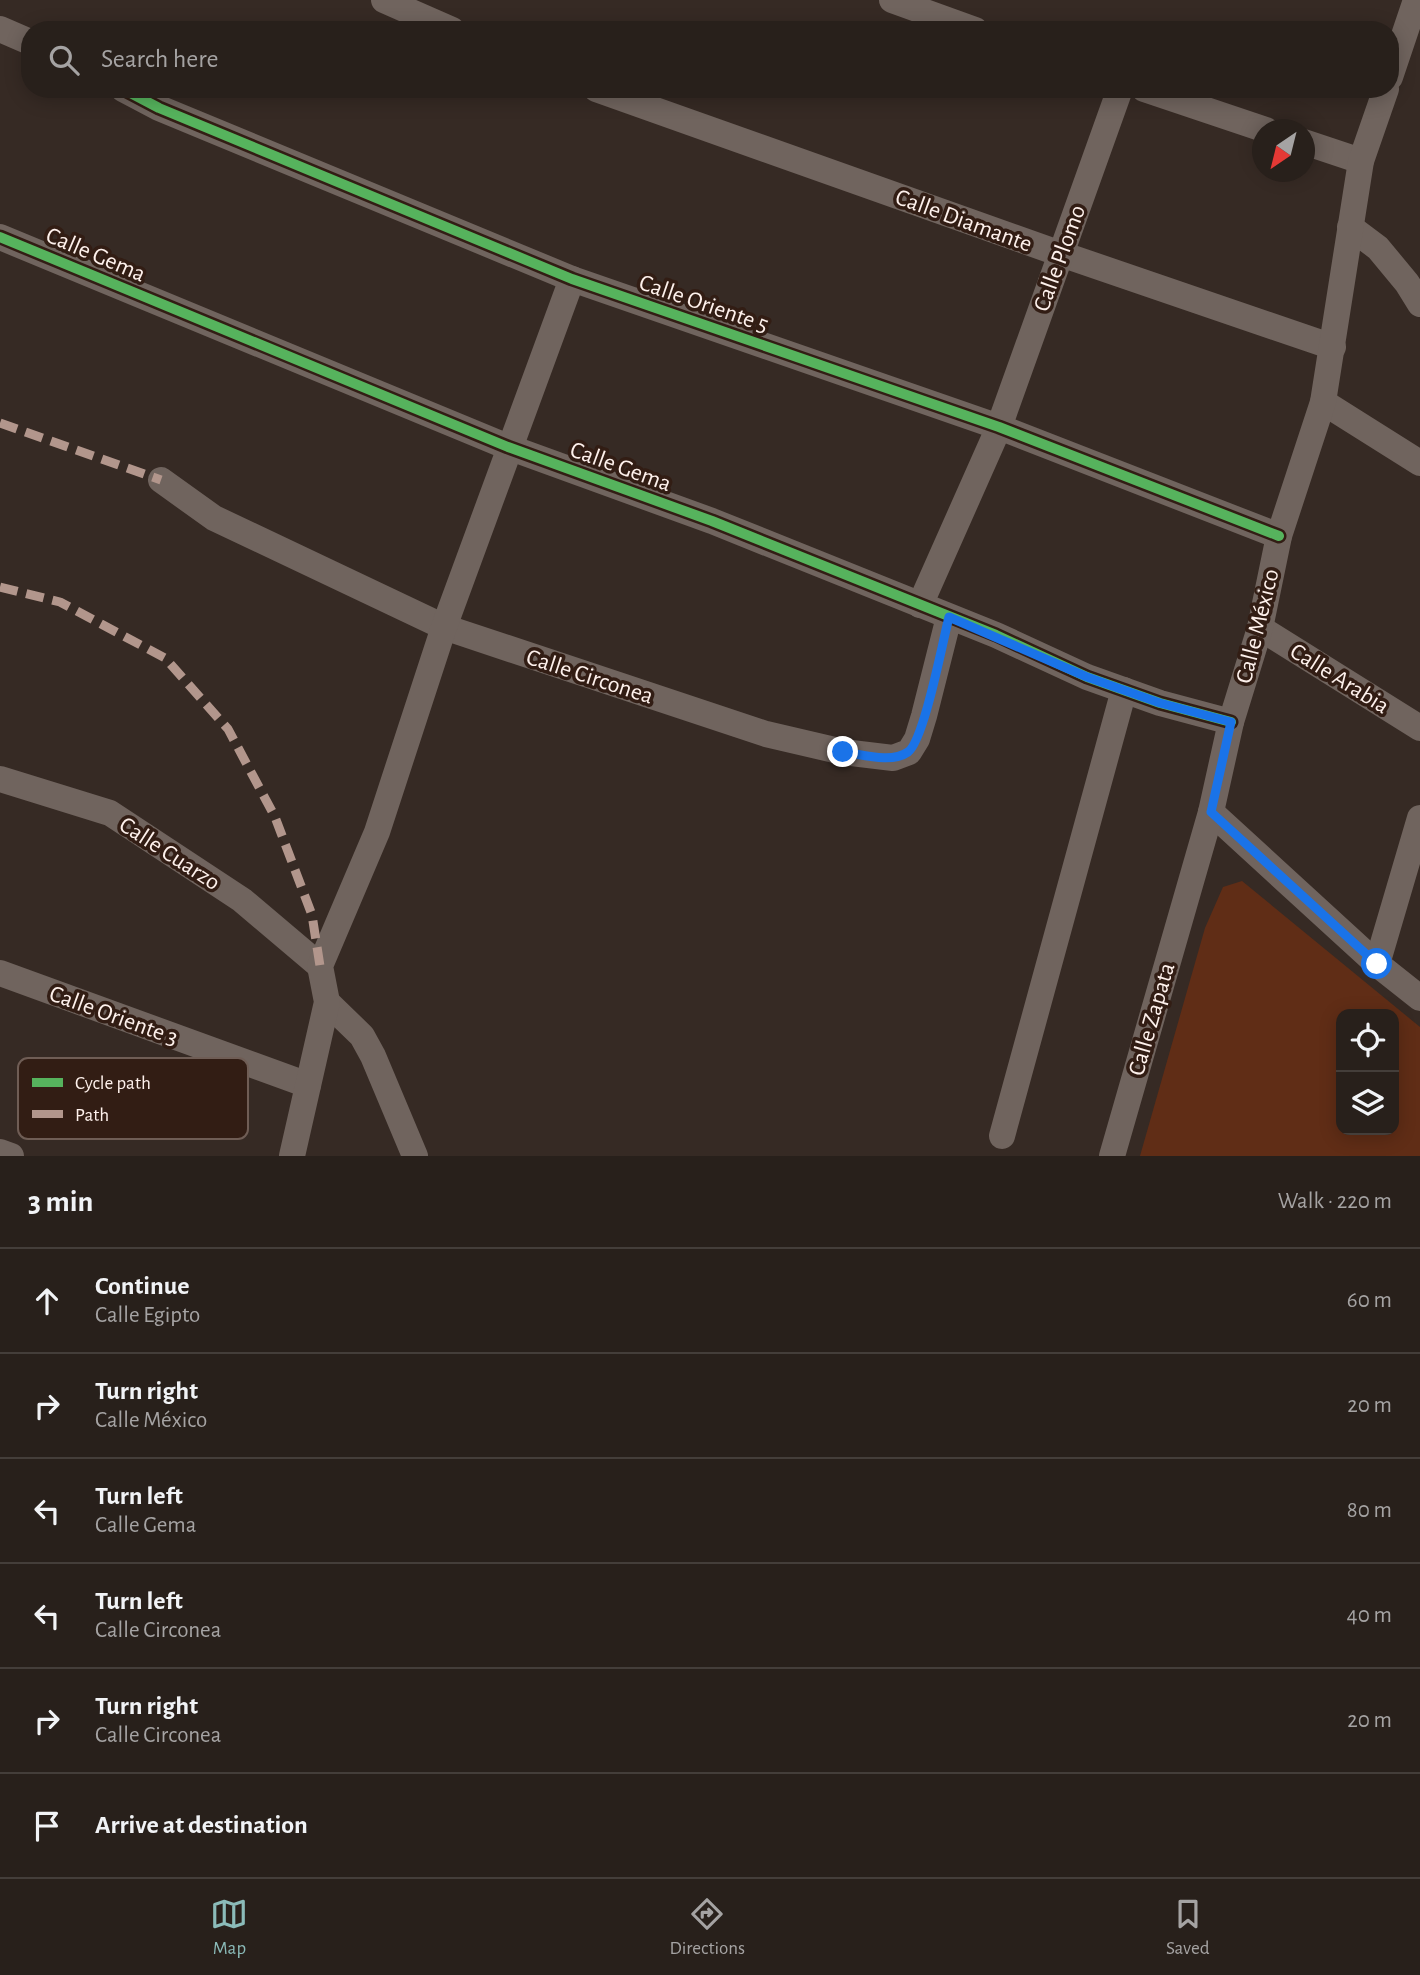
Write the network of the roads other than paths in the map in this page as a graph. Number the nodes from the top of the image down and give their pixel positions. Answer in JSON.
{"nodes":[{"id":1,"x":384,"y":0,"type":"edge"},
{"id":2,"x":892,"y":0,"type":"edge"},
{"id":3,"x":1413,"y":1,"type":"edge"},
{"id":4,"x":432,"y":21,"type":"edge"},
{"id":5,"x":950,"y":21,"type":"edge"},
{"id":6,"x":0,"y":29,"type":"edge"},
{"id":7,"x":21,"y":38,"type":"edge"},
{"id":8,"x":1399,"y":47,"type":"edge"},
{"id":9,"x":141,"y":98,"type":"edge"},
{"id":10,"x":621,"y":98,"type":"edge"},
{"id":11,"x":1117,"y":98,"type":"edge"},
{"id":12,"x":1171,"y":98,"type":"edge"},
{"id":13,"x":1383,"y":98,"type":"edge"},
{"id":14,"x":1252,"y":125,"type":"edge"},
{"id":15,"x":1315,"y":146,"type":"edge"},
{"id":16,"x":1361,"y":161,"type":"junction"},
{"id":17,"x":1350,"y":227,"type":"junction"},
{"id":18,"x":0,"y":237,"type":"edge"},
{"id":19,"x":1061,"y":254,"type":"junction"},
{"id":20,"x":572,"y":279,"type":"junction"},
{"id":21,"x":1420,"y":304,"type":"edge"},
{"id":22,"x":1332,"y":347,"type":"junction"},
{"id":23,"x":1323,"y":402,"type":"junction"},
{"id":24,"x":999,"y":427,"type":"junction"},
{"id":25,"x":508,"y":447,"type":"junction"},
{"id":26,"x":1420,"y":463,"type":"edge"},
{"id":27,"x":161,"y":480,"type":"dead end"},
{"id":28,"x":1279,"y":536,"type":"junction"},
{"id":29,"x":920,"y":604,"type":"junction"},
{"id":30,"x":949,"y":617,"type":"junction"},
{"id":31,"x":444,"y":628,"type":"junction"},
{"id":32,"x":1260,"y":628,"type":"junction"},
{"id":33,"x":1124,"y":690,"type":"junction"},
{"id":34,"x":1231,"y":722,"type":"junction"},
{"id":35,"x":1420,"y":728,"type":"edge"},
{"id":36,"x":0,"y":779,"type":"edge"},
{"id":37,"x":1211,"y":812,"type":"junction"},
{"id":38,"x":1420,"y":818,"type":"edge"},
{"id":39,"x":1377,"y":964,"type":"junction"},
{"id":40,"x":320,"y":966,"type":"junction"},
{"id":41,"x":0,"y":973,"type":"edge"},
{"id":42,"x":1420,"y":998,"type":"edge"},
{"id":43,"x":327,"y":1002,"type":"junction"},
{"id":44,"x":234,"y":1058,"type":"edge"},
{"id":45,"x":248,"y":1063,"type":"edge"},
{"id":46,"x":308,"y":1085,"type":"junction"},
{"id":47,"x":1002,"y":1136,"type":"dead end"},
{"id":48,"x":0,"y":1152,"type":"edge"},
{"id":49,"x":11,"y":1156,"type":"edge"},
{"id":50,"x":292,"y":1156,"type":"edge"},
{"id":51,"x":415,"y":1156,"type":"edge"},
{"id":52,"x":1112,"y":1156,"type":"edge"}],
"edges":[{"from":1,"to":4,"type":"street"},
{"from":2,"to":5,"type":"street"},
{"from":3,"to":8,"type":"street"},
{"from":6,"to":7,"type":"street"},
{"from":9,"to":20,"type":"street","name":"Calle Oriente 5"},
{"from":10,"to":19,"type":"street","name":"Calle Diamante"},
{"from":11,"to":19,"type":"street","name":"Calle Plomo"},
{"from":12,"to":14,"type":"street"},
{"from":13,"to":16,"type":"street","name":"Calle México"},
{"from":15,"to":16,"type":"street"},
{"from":16,"to":17,"type":"street","name":"Calle México"},
{"from":17,"to":21,"type":"street"},
{"from":17,"to":22,"type":"street","name":"Calle México"},
{"from":18,"to":25,"type":"street","name":"Calle Gema"},
{"from":19,"to":22,"type":"street","name":"Calle Diamante"},
{"from":19,"to":24,"type":"street","name":"Calle Plomo"},
{"from":20,"to":24,"type":"street","name":"Calle Oriente 5"},
{"from":20,"to":25,"type":"street"},
{"from":22,"to":23,"type":"street","name":"Calle México"},
{"from":23,"to":26,"type":"street"},
{"from":23,"to":28,"type":"street","name":"Calle México"},
{"from":24,"to":28,"type":"street","name":"Calle Oriente 5"},
{"from":24,"to":29,"type":"street","name":"Calle Plomo"},
{"from":25,"to":29,"type":"street","name":"Calle Gema"},
{"from":25,"to":31,"type":"street"},
{"from":27,"to":31,"type":"street","name":"Calle Circonea"},
{"from":28,"to":32,"type":"street","name":"Calle México"},
{"from":29,"to":30,"type":"street","name":"Calle Gema"},
{"from":30,"to":31,"type":"street","name":"Calle Circonea"},
{"from":30,"to":33,"type":"street","name":"Calle Gema"},
{"from":31,"to":40,"type":"street"},
{"from":32,"to":34,"type":"street","name":"Calle México"},
{"from":32,"to":35,"type":"street","name":"Calle Arabia"},
{"from":33,"to":34,"type":"street","name":"Calle Gema"},
{"from":33,"to":47,"type":"street"},
{"from":34,"to":37,"type":"street","name":"Calle México"},
{"from":36,"to":40,"type":"street","name":"Calle Cuarzo"},
{"from":37,"to":39,"type":"street"},
{"from":37,"to":52,"type":"street","name":"Calle Zapata"},
{"from":38,"to":39,"type":"street"},
{"from":39,"to":42,"type":"street"},
{"from":40,"to":43,"type":"street"},
{"from":41,"to":44,"type":"street","name":"Calle Oriente 3"},
{"from":43,"to":46,"type":"street"},
{"from":43,"to":51,"type":"street"},
{"from":45,"to":46,"type":"street","name":"Calle Oriente 3"},
{"from":46,"to":50,"type":"street"},
{"from":48,"to":49,"type":"street"}]}
